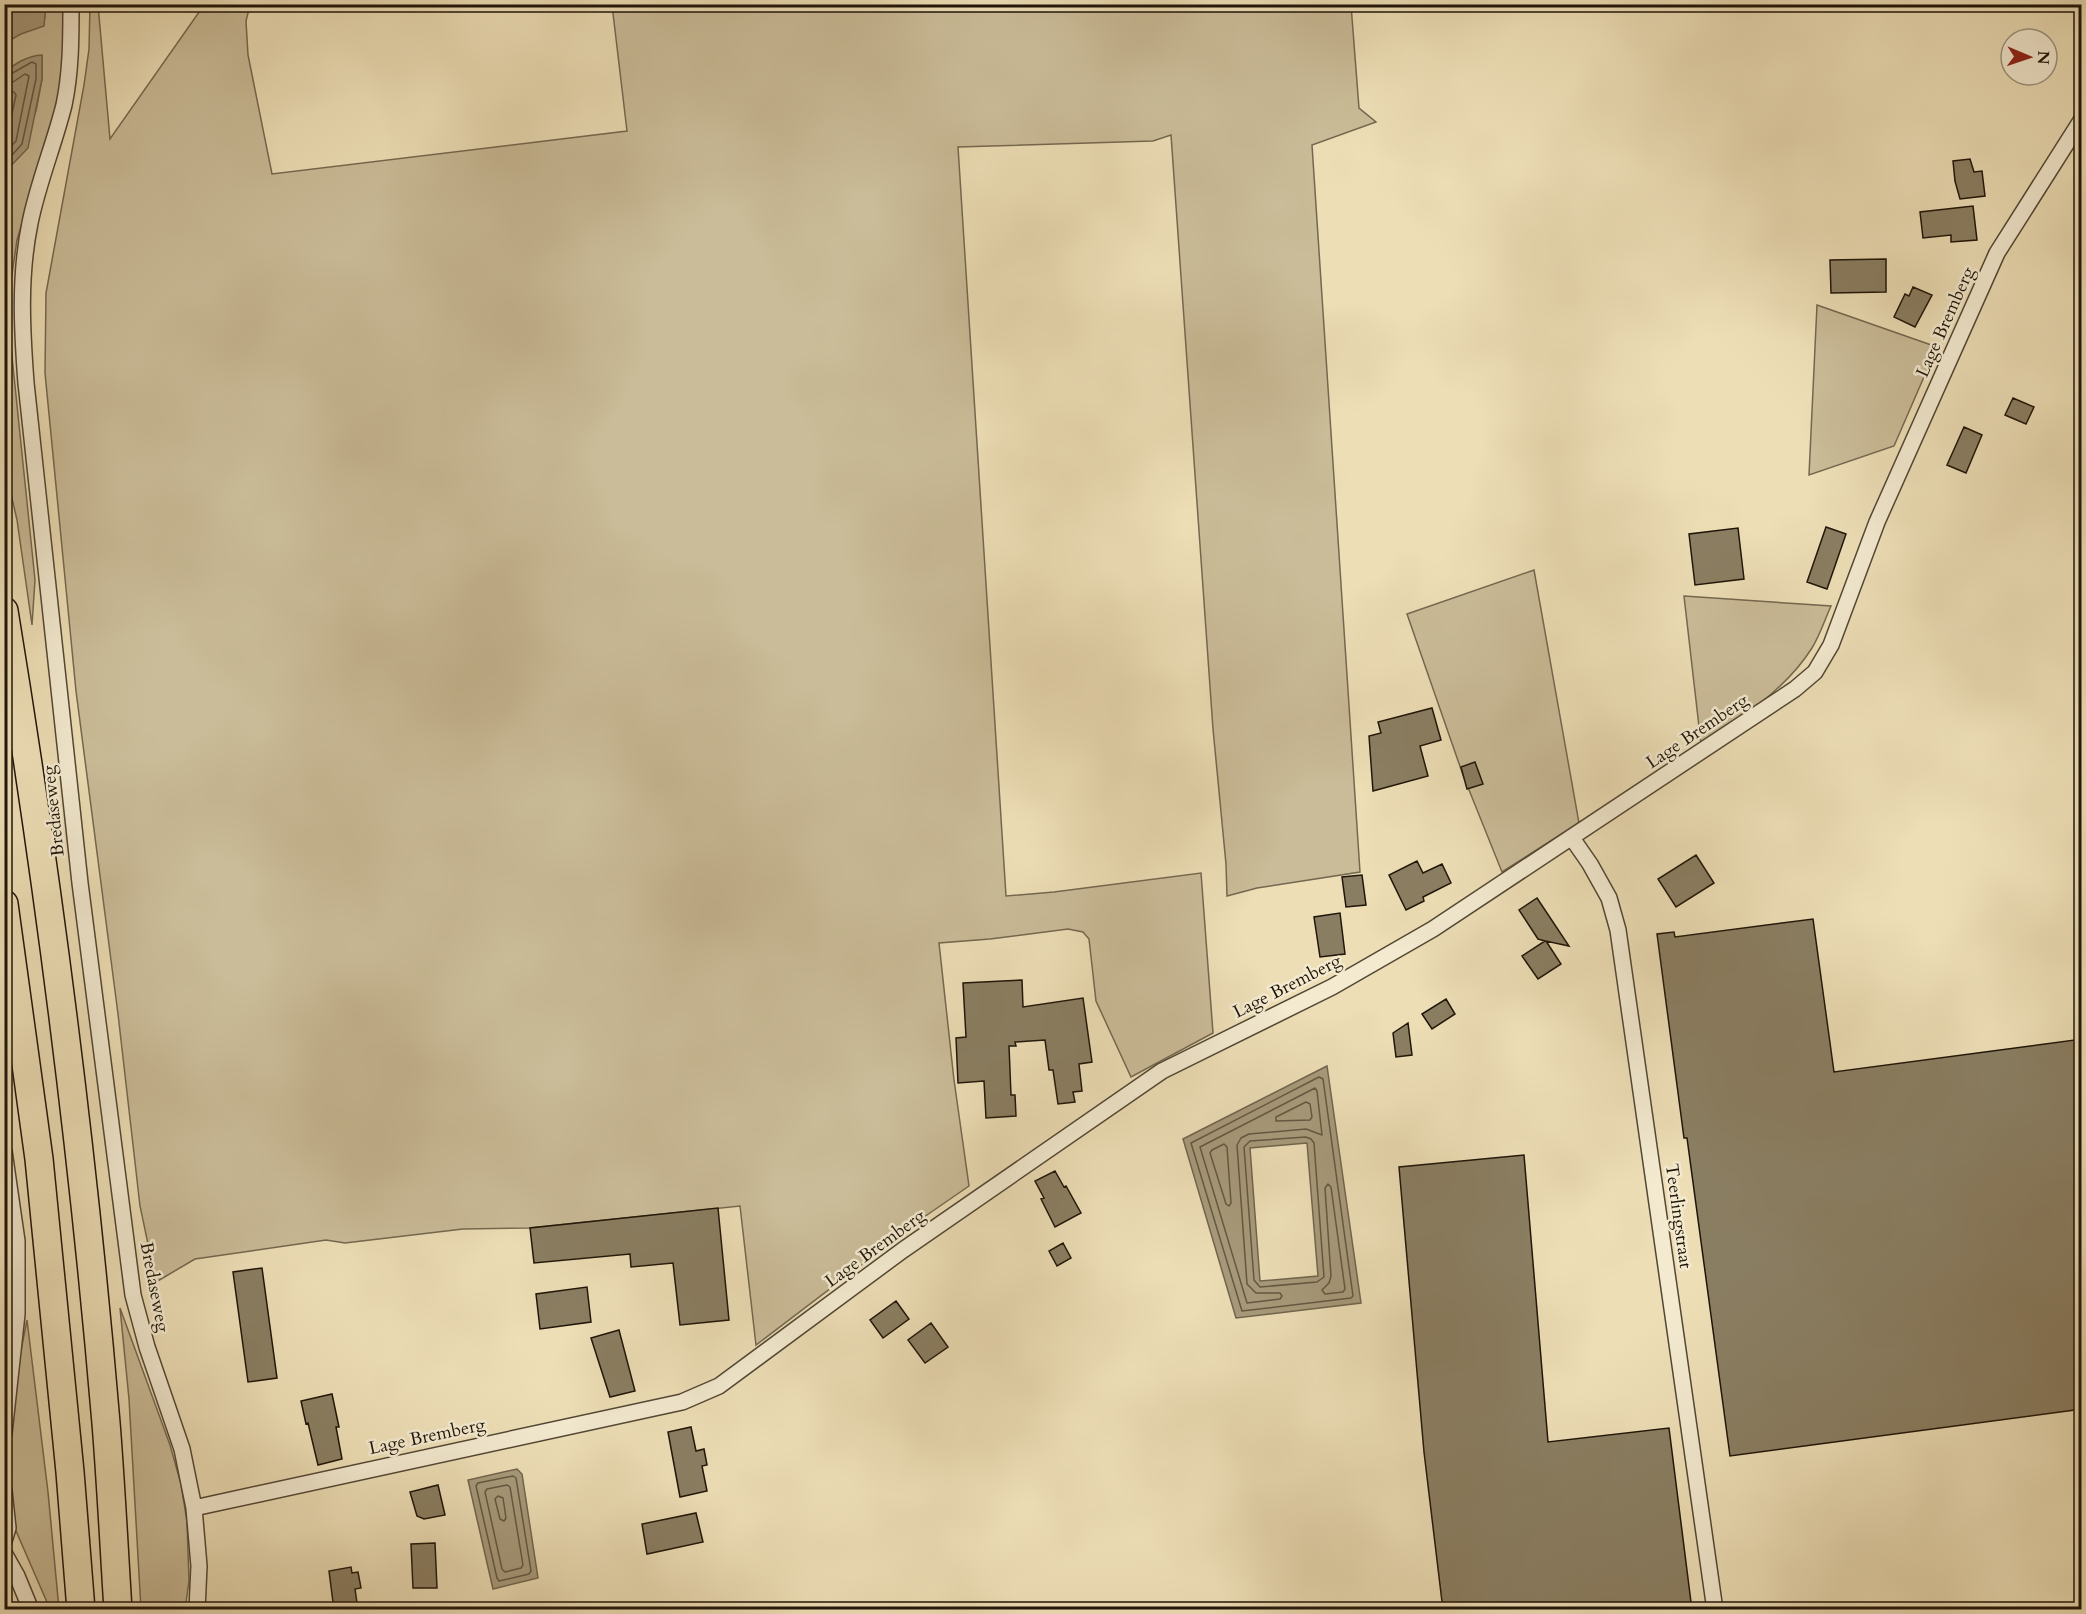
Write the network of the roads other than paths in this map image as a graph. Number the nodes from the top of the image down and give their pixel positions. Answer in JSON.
{"nodes":[{"id":1,"x":72,"y":4,"type":"edge"},
{"id":2,"x":2082,"y":119,"type":"edge"},
{"id":3,"x":4,"y":611,"type":"edge"},
{"id":4,"x":1572,"y":838,"type":"junction"},
{"id":5,"x":4,"y":904,"type":"edge"},
{"id":6,"x":4,"y":1151,"type":"edge"},
{"id":7,"x":4,"y":1433,"type":"edge"},
{"id":8,"x":4,"y":1491,"type":"edge"},
{"id":9,"x":194,"y":1508,"type":"junction"},
{"id":10,"x":4,"y":1541,"type":"edge"},
{"id":11,"x":4,"y":1553,"type":"edge"},
{"id":12,"x":31,"y":1610,"type":"edge"},
{"id":13,"x":81,"y":1610,"type":"edge"},
{"id":14,"x":118,"y":1610,"type":"edge"},
{"id":15,"x":197,"y":1610,"type":"edge"},
{"id":16,"x":1715,"y":1610,"type":"edge"}],
"edges":[{"from":1,"to":9,"type":"street","name":"Bredaseweg"},
{"from":2,"to":4,"type":"street","name":"Lage Bremberg"},
{"from":3,"to":14,"type":"highway"},
{"from":4,"to":9,"type":"street","name":"Lage Bremberg"},
{"from":4,"to":16,"type":"street","name":"Teerlingstraat"},
{"from":5,"to":13,"type":"highway"},
{"from":6,"to":7,"type":"street"},
{"from":8,"to":10,"type":"street"},
{"from":9,"to":15,"type":"street","name":"Bredaseweg"},
{"from":11,"to":12,"type":"street"}]}
